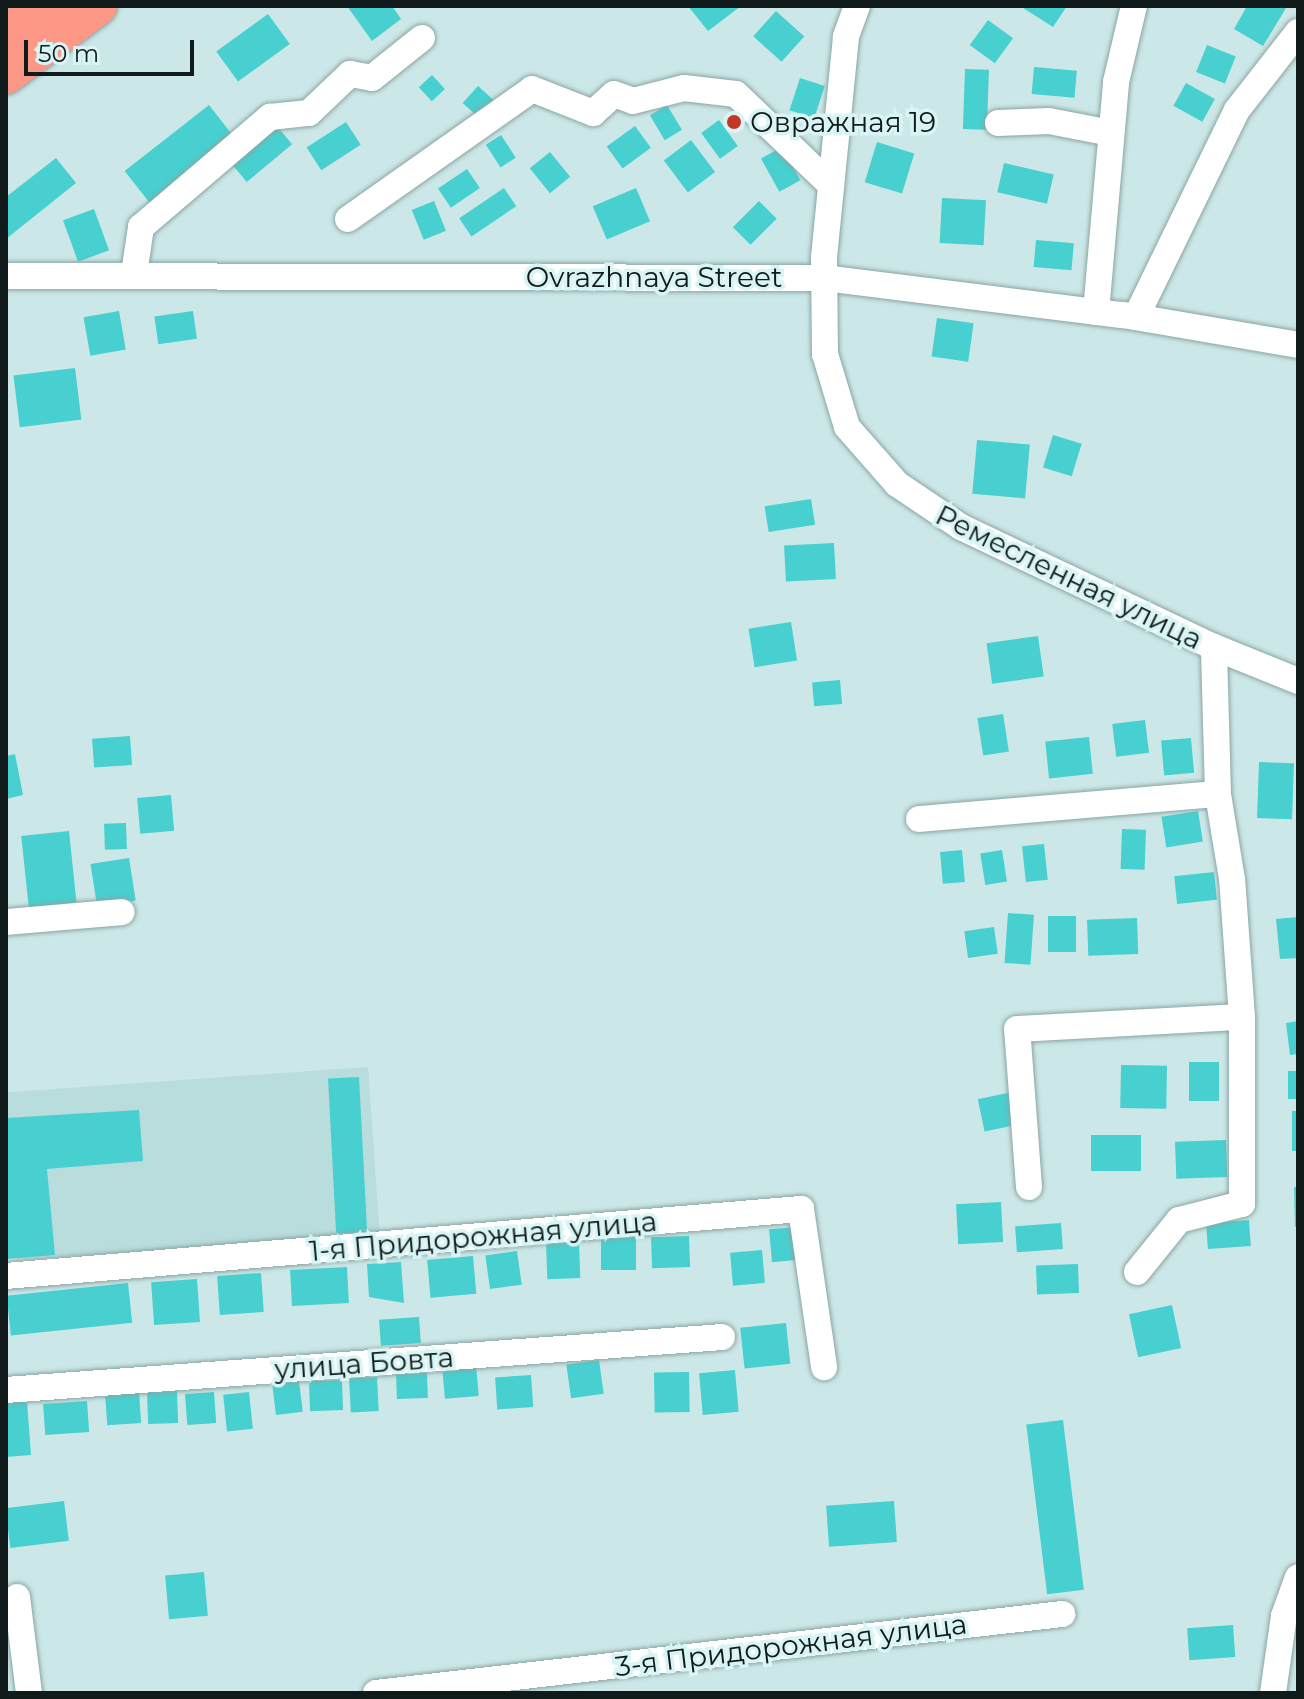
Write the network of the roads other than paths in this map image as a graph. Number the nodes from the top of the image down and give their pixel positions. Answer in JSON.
{"nodes":[{"id":1,"x":45,"y":6,"type":"edge"},
{"id":2,"x":98,"y":6,"type":"edge"},
{"id":3,"x":857,"y":6,"type":"edge"},
{"id":4,"x":1134,"y":6,"type":"edge"},
{"id":5,"x":1298,"y":32,"type":"edge"},
{"id":6,"x":6,"y":35,"type":"edge"},
{"id":7,"x":422,"y":38,"type":"dead end"},
{"id":8,"x":6,"y":75,"type":"edge"},
{"id":9,"x":998,"y":123,"type":"dead end"},
{"id":10,"x":1111,"y":133,"type":"junction"},
{"id":11,"x":831,"y":185,"type":"junction"},
{"id":12,"x":348,"y":219,"type":"dead end"},
{"id":13,"x":824,"y":268,"type":"junction"},
{"id":14,"x":134,"y":274,"type":"junction"},
{"id":15,"x":6,"y":276,"type":"edge"},
{"id":16,"x":1096,"y":312,"type":"junction"},
{"id":17,"x":1136,"y":317,"type":"junction"},
{"id":18,"x":1298,"y":345,"type":"edge"},
{"id":19,"x":1214,"y":647,"type":"junction"},
{"id":20,"x":1298,"y":681,"type":"edge"},
{"id":21,"x":1218,"y":794,"type":"junction"},
{"id":22,"x":919,"y":819,"type":"dead end"},
{"id":23,"x":122,"y":912,"type":"dead end"},
{"id":24,"x":6,"y":922,"type":"edge"},
{"id":25,"x":1242,"y":1017,"type":"junction"},
{"id":26,"x":1029,"y":1187,"type":"dead end"},
{"id":27,"x":1137,"y":1272,"type":"dead end"},
{"id":28,"x":6,"y":1276,"type":"edge"},
{"id":29,"x":722,"y":1337,"type":"dead end"},
{"id":30,"x":824,"y":1367,"type":"dead end"},
{"id":31,"x":6,"y":1390,"type":"edge"},
{"id":32,"x":1298,"y":1577,"type":"edge"},
{"id":33,"x":17,"y":1597,"type":"dead end"},
{"id":34,"x":1062,"y":1614,"type":"dead end"},
{"id":35,"x":29,"y":1693,"type":"edge"},
{"id":36,"x":376,"y":1693,"type":"edge"},
{"id":37,"x":1273,"y":1693,"type":"edge"}],
"edges":[{"from":1,"to":6,"type":"highway"},
{"from":2,"to":8,"type":"highway"},
{"from":3,"to":11,"type":"street","name":"Ремесленная улица"},
{"from":4,"to":10,"type":"street"},
{"from":5,"to":17,"type":"street"},
{"from":7,"to":14,"type":"street"},
{"from":9,"to":10,"type":"street"},
{"from":10,"to":16,"type":"street"},
{"from":11,"to":12,"type":"street"},
{"from":11,"to":13,"type":"street","name":"Ремесленная улица"},
{"from":13,"to":14,"type":"street","name":"Ovrazhnaya Street"},
{"from":13,"to":16,"type":"street","name":"Ovrazhnaya Street"},
{"from":13,"to":19,"type":"street","name":"Ремесленная улица"},
{"from":14,"to":15,"type":"street","name":"Ovrazhnaya Street"},
{"from":16,"to":17,"type":"street","name":"Ovrazhnaya Street"},
{"from":17,"to":18,"type":"street","name":"Ovrazhnaya Street"},
{"from":19,"to":20,"type":"street","name":"Ремесленная улица"},
{"from":19,"to":21,"type":"street"},
{"from":21,"to":22,"type":"street"},
{"from":21,"to":25,"type":"street"},
{"from":23,"to":24,"type":"street"},
{"from":25,"to":26,"type":"street"},
{"from":25,"to":27,"type":"street"},
{"from":28,"to":30,"type":"street","name":"1-я Придорожная улица"},
{"from":29,"to":31,"type":"street","name":"улица Бовта"},
{"from":32,"to":37,"type":"street"},
{"from":33,"to":35,"type":"street"},
{"from":34,"to":36,"type":"street","name":"3-я Придорожная улица"}]}
